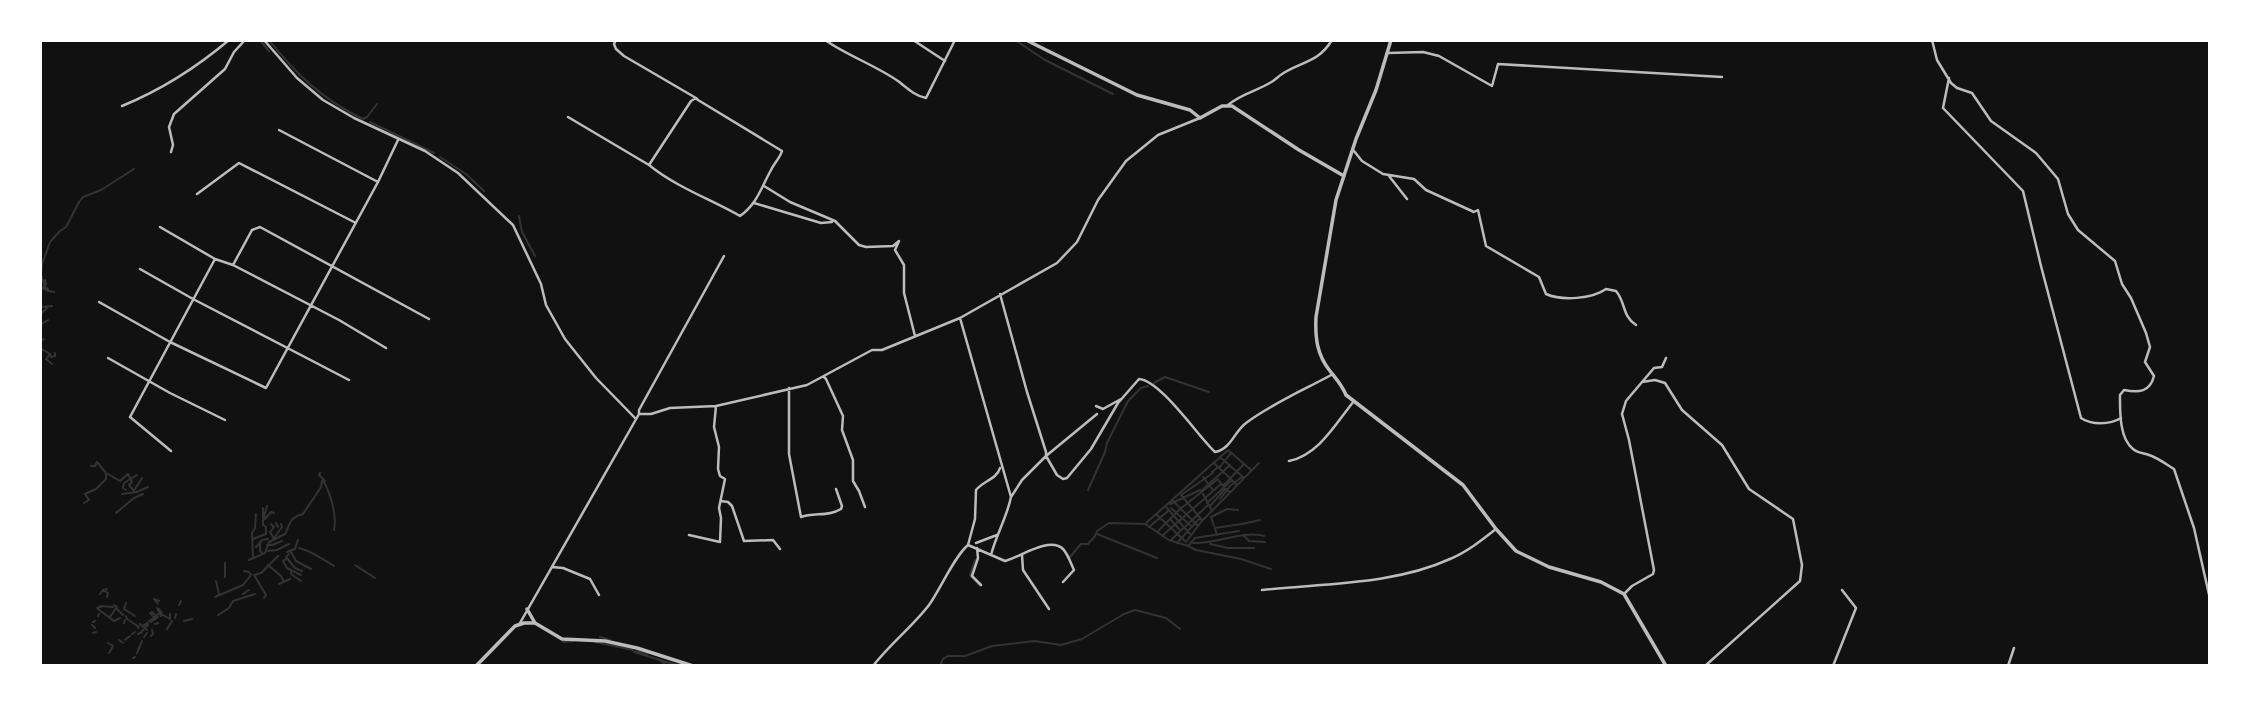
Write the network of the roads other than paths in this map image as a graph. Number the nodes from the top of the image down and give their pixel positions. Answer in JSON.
{"nodes":[{"id":1,"x":229,"y":40,"type":"edge"},
{"id":2,"x":245,"y":40,"type":"edge"},
{"id":3,"x":264,"y":40,"type":"edge"},
{"id":4,"x":616,"y":40,"type":"edge"},
{"id":5,"x":825,"y":40,"type":"edge"},
{"id":6,"x":913,"y":40,"type":"edge"},
{"id":7,"x":955,"y":40,"type":"edge"},
{"id":8,"x":1026,"y":40,"type":"edge"},
{"id":9,"x":1332,"y":40,"type":"edge"},
{"id":10,"x":1391,"y":40,"type":"edge"},
{"id":11,"x":1931,"y":40,"type":"edge"},
{"id":12,"x":1388,"y":53,"type":"junction"},
{"id":13,"x":945,"y":61,"type":"junction"},
{"id":14,"x":1722,"y":77,"type":"dead end"},
{"id":15,"x":1949,"y":78,"type":"junction"},
{"id":16,"x":696,"y":98,"type":"junction"},
{"id":17,"x":1228,"y":104,"type":"junction"},
{"id":18,"x":122,"y":106,"type":"dead end"},
{"id":19,"x":568,"y":117,"type":"dead end"},
{"id":20,"x":1200,"y":118,"type":"junction"},
{"id":21,"x":279,"y":130,"type":"dead end"},
{"id":22,"x":399,"y":139,"type":"junction"},
{"id":23,"x":1352,"y":150,"type":"junction"},
{"id":24,"x":171,"y":152,"type":"dead end"},
{"id":25,"x":649,"y":165,"type":"junction"},
{"id":26,"x":1344,"y":176,"type":"junction"},
{"id":27,"x":1389,"y":176,"type":"junction"},
{"id":28,"x":378,"y":183,"type":"junction"},
{"id":29,"x":764,"y":186,"type":"junction"},
{"id":30,"x":197,"y":194,"type":"dead end"},
{"id":31,"x":1407,"y":199,"type":"dead end"},
{"id":32,"x":754,"y":203,"type":"junction"},
{"id":33,"x":835,"y":221,"type":"junction"},
{"id":34,"x":356,"y":223,"type":"junction"},
{"id":35,"x":160,"y":227,"type":"dead end"},
{"id":36,"x":724,"y":256,"type":"dead end"},
{"id":37,"x":215,"y":259,"type":"junction"},
{"id":38,"x":233,"y":265,"type":"junction"},
{"id":39,"x":332,"y":265,"type":"junction"},
{"id":40,"x":140,"y":269,"type":"dead end"},
{"id":41,"x":1000,"y":294,"type":"junction"},
{"id":42,"x":193,"y":299,"type":"junction"},
{"id":43,"x":99,"y":302,"type":"dead end"},
{"id":44,"x":311,"y":306,"type":"junction"},
{"id":45,"x":960,"y":318,"type":"junction"},
{"id":46,"x":429,"y":319,"type":"dead end"},
{"id":47,"x":1636,"y":326,"type":"dead end"},
{"id":48,"x":915,"y":336,"type":"junction"},
{"id":49,"x":170,"y":342,"type":"junction"},
{"id":50,"x":386,"y":348,"type":"dead end"},
{"id":51,"x":289,"y":350,"type":"junction"},
{"id":52,"x":108,"y":358,"type":"dead end"},
{"id":53,"x":1665,"y":358,"type":"dead end"},
{"id":54,"x":1333,"y":374,"type":"junction"},
{"id":55,"x":824,"y":377,"type":"junction"},
{"id":56,"x":349,"y":380,"type":"dead end"},
{"id":57,"x":149,"y":382,"type":"junction"},
{"id":58,"x":1642,"y":382,"type":"junction"},
{"id":59,"x":789,"y":388,"type":"junction"},
{"id":60,"x":1122,"y":399,"type":"junction"},
{"id":61,"x":1354,"y":401,"type":"junction"},
{"id":62,"x":716,"y":405,"type":"junction"},
{"id":63,"x":1096,"y":406,"type":"dead end"},
{"id":64,"x":639,"y":414,"type":"junction"},
{"id":65,"x":1097,"y":414,"type":"dead end"},
{"id":66,"x":635,"y":418,"type":"junction"},
{"id":67,"x":2121,"y":418,"type":"junction"},
{"id":68,"x":225,"y":421,"type":"dead end"},
{"id":69,"x":172,"y":452,"type":"dead end"},
{"id":70,"x":1046,"y":456,"type":"junction"},
{"id":71,"x":1289,"y":461,"type":"dead end"},
{"id":72,"x":1001,"y":465,"type":"junction"},
{"id":73,"x":836,"y":489,"type":"dead end"},
{"id":74,"x":1011,"y":497,"type":"junction"},
{"id":75,"x":721,"y":501,"type":"junction"},
{"id":76,"x":865,"y":508,"type":"dead end"},
{"id":77,"x":1496,"y":530,"type":"junction"},
{"id":78,"x":971,"y":533,"type":"junction"},
{"id":79,"x":689,"y":535,"type":"dead end"},
{"id":80,"x":997,"y":535,"type":"junction"},
{"id":81,"x":968,"y":545,"type":"junction"},
{"id":82,"x":977,"y":547,"type":"junction"},
{"id":83,"x":780,"y":549,"type":"dead end"},
{"id":84,"x":991,"y":555,"type":"junction"},
{"id":85,"x":1022,"y":555,"type":"junction"},
{"id":86,"x":552,"y":567,"type":"junction"},
{"id":87,"x":1063,"y":582,"type":"dead end"},
{"id":88,"x":981,"y":585,"type":"dead end"},
{"id":89,"x":1262,"y":590,"type":"dead end"},
{"id":90,"x":1842,"y":590,"type":"dead end"},
{"id":91,"x":1624,"y":594,"type":"junction"},
{"id":92,"x":599,"y":595,"type":"dead end"},
{"id":93,"x":2210,"y":599,"type":"edge"},
{"id":94,"x":527,"y":609,"type":"junction"},
{"id":95,"x":1049,"y":609,"type":"dead end"},
{"id":96,"x":520,"y":623,"type":"junction"},
{"id":97,"x":535,"y":623,"type":"junction"},
{"id":98,"x":2014,"y":648,"type":"dead end"},
{"id":99,"x":476,"y":666,"type":"edge"},
{"id":100,"x":693,"y":666,"type":"edge"},
{"id":101,"x":873,"y":666,"type":"edge"},
{"id":102,"x":1666,"y":666,"type":"edge"},
{"id":103,"x":1705,"y":666,"type":"edge"},
{"id":104,"x":1833,"y":666,"type":"edge"},
{"id":105,"x":2008,"y":666,"type":"edge"}],
"edges":[{"from":1,"to":18,"type":"street"},
{"from":2,"to":24,"type":"street"},
{"from":3,"to":22,"type":"street"},
{"from":4,"to":16,"type":"street"},
{"from":5,"to":13,"type":"street"},
{"from":6,"to":13,"type":"street"},
{"from":7,"to":13,"type":"street"},
{"from":8,"to":20,"type":"street"},
{"from":9,"to":17,"type":"street"},
{"from":10,"to":12,"type":"street"},
{"from":11,"to":15,"type":"street"},
{"from":12,"to":14,"type":"street"},
{"from":12,"to":23,"type":"street"},
{"from":15,"to":67,"type":"street"},
{"from":15,"to":67,"type":"street"},
{"from":16,"to":25,"type":"street"},
{"from":16,"to":29,"type":"street"},
{"from":17,"to":20,"type":"street"},
{"from":17,"to":26,"type":"street"},
{"from":19,"to":25,"type":"street"},
{"from":20,"to":41,"type":"street"},
{"from":21,"to":28,"type":"street"},
{"from":22,"to":28,"type":"street"},
{"from":22,"to":66,"type":"street"},
{"from":23,"to":26,"type":"street"},
{"from":23,"to":27,"type":"street"},
{"from":25,"to":32,"type":"street"},
{"from":26,"to":54,"type":"street"},
{"from":27,"to":31,"type":"street"},
{"from":27,"to":47,"type":"street"},
{"from":28,"to":34,"type":"street"},
{"from":29,"to":32,"type":"street"},
{"from":29,"to":33,"type":"street"},
{"from":30,"to":34,"type":"street"},
{"from":32,"to":33,"type":"street"},
{"from":33,"to":48,"type":"street"},
{"from":34,"to":39,"type":"street"},
{"from":35,"to":37,"type":"street"},
{"from":36,"to":64,"type":"street"},
{"from":37,"to":38,"type":"street"},
{"from":37,"to":42,"type":"street"},
{"from":38,"to":39,"type":"street"},
{"from":38,"to":44,"type":"street"},
{"from":39,"to":44,"type":"street"},
{"from":39,"to":46,"type":"street"},
{"from":40,"to":42,"type":"street"},
{"from":41,"to":45,"type":"street"},
{"from":41,"to":70,"type":"street"},
{"from":42,"to":49,"type":"street"},
{"from":42,"to":51,"type":"street"},
{"from":43,"to":49,"type":"street"},
{"from":44,"to":50,"type":"street"},
{"from":44,"to":51,"type":"street"},
{"from":45,"to":48,"type":"street"},
{"from":45,"to":72,"type":"street"},
{"from":48,"to":55,"type":"street"},
{"from":49,"to":51,"type":"street"},
{"from":49,"to":57,"type":"street"},
{"from":51,"to":56,"type":"street"},
{"from":52,"to":57,"type":"street"},
{"from":53,"to":58,"type":"street"},
{"from":54,"to":60,"type":"street"},
{"from":54,"to":61,"type":"street"},
{"from":55,"to":59,"type":"street"},
{"from":55,"to":76,"type":"street"},
{"from":57,"to":68,"type":"street"},
{"from":57,"to":69,"type":"street"},
{"from":58,"to":91,"type":"street"},
{"from":58,"to":103,"type":"street"},
{"from":59,"to":62,"type":"street"},
{"from":59,"to":73,"type":"street"},
{"from":60,"to":63,"type":"street"},
{"from":60,"to":70,"type":"street"},
{"from":61,"to":71,"type":"street"},
{"from":61,"to":77,"type":"street"},
{"from":62,"to":64,"type":"street"},
{"from":62,"to":75,"type":"street"},
{"from":64,"to":66,"type":"street"},
{"from":65,"to":70,"type":"street"},
{"from":66,"to":86,"type":"street"},
{"from":67,"to":93,"type":"street"},
{"from":70,"to":74,"type":"street"},
{"from":72,"to":74,"type":"street"},
{"from":72,"to":78,"type":"street"},
{"from":74,"to":80,"type":"street"},
{"from":75,"to":79,"type":"street"},
{"from":75,"to":83,"type":"street"},
{"from":77,"to":89,"type":"street"},
{"from":77,"to":91,"type":"street"},
{"from":78,"to":81,"type":"street"},
{"from":78,"to":82,"type":"street"},
{"from":80,"to":82,"type":"street"},
{"from":80,"to":84,"type":"street"},
{"from":81,"to":82,"type":"street"},
{"from":81,"to":101,"type":"street"},
{"from":82,"to":84,"type":"street"},
{"from":82,"to":88,"type":"street"},
{"from":84,"to":85,"type":"street"},
{"from":85,"to":87,"type":"street"},
{"from":85,"to":95,"type":"street"},
{"from":86,"to":92,"type":"street"},
{"from":86,"to":94,"type":"street"},
{"from":90,"to":104,"type":"street"},
{"from":91,"to":102,"type":"street"},
{"from":94,"to":96,"type":"street"},
{"from":94,"to":97,"type":"street"},
{"from":96,"to":97,"type":"street"},
{"from":96,"to":99,"type":"street"},
{"from":97,"to":100,"type":"street"},
{"from":98,"to":105,"type":"street"}]}
